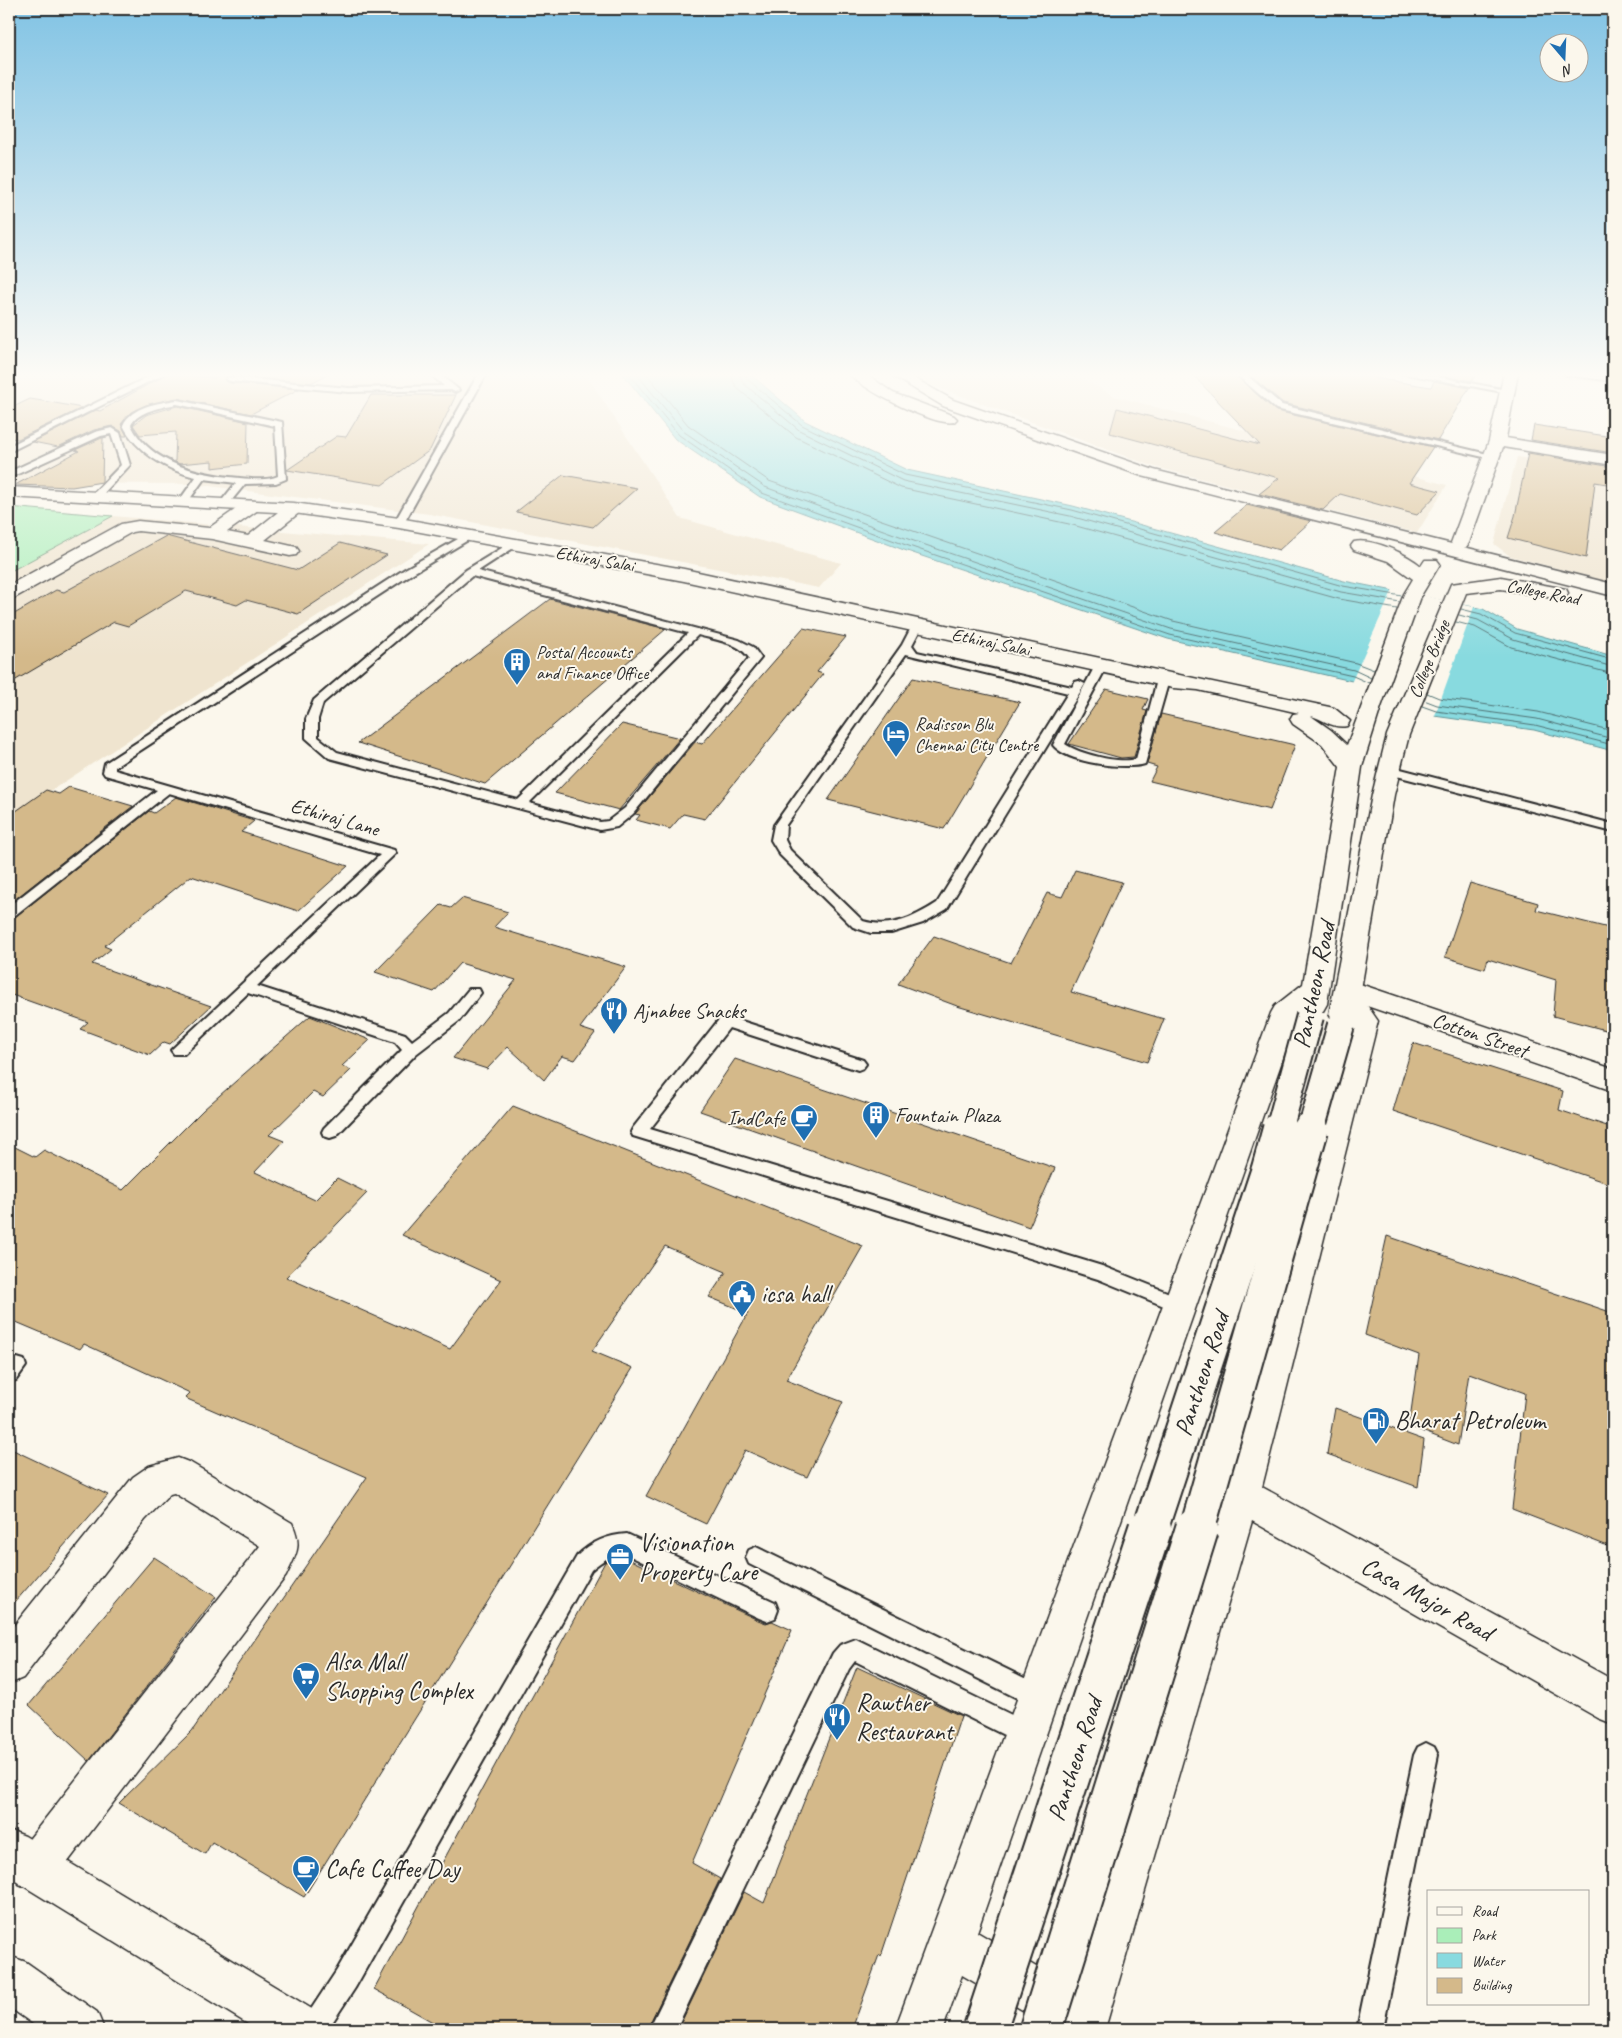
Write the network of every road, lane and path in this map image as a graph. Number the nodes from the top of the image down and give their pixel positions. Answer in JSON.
{"nodes":[{"id":1,"x":24,"y":468,"type":"edge"},
{"id":2,"x":123,"y":468,"type":"edge"},
{"id":3,"x":177,"y":468,"type":"edge"},
{"id":4,"x":282,"y":468,"type":"edge"},
{"id":5,"x":430,"y":468,"type":"edge"},
{"id":6,"x":1085,"y":468,"type":"dead end"},
{"id":7,"x":1134,"y":468,"type":"edge"},
{"id":8,"x":1489,"y":468,"type":"edge"},
{"id":9,"x":9,"y":475,"type":"edge"},
{"id":10,"x":202,"y":476,"type":"junction"},
{"id":11,"x":243,"y":481,"type":"junction"},
{"id":12,"x":9,"y":492,"type":"edge"},
{"id":13,"x":96,"y":496,"type":"junction"},
{"id":14,"x":184,"y":501,"type":"junction"},
{"id":15,"x":224,"y":504,"type":"junction"},
{"id":16,"x":252,"y":506,"type":"junction"},
{"id":17,"x":294,"y":508,"type":"junction"},
{"id":18,"x":1272,"y":521,"type":"dead end"},
{"id":19,"x":399,"y":523,"type":"junction"},
{"id":20,"x":212,"y":534,"type":"junction"},
{"id":21,"x":468,"y":537,"type":"junction"},
{"id":22,"x":1347,"y":542,"type":"dead end"},
{"id":23,"x":251,"y":543,"type":"junction"},
{"id":24,"x":513,"y":546,"type":"junction"},
{"id":25,"x":1440,"y":547,"type":"junction"},
{"id":26,"x":1467,"y":549,"type":"junction"},
{"id":27,"x":290,"y":551,"type":"dead end"},
{"id":28,"x":470,"y":572,"type":"junction"},
{"id":29,"x":1418,"y":586,"type":"junction"},
{"id":30,"x":1613,"y":590,"type":"edge"},
{"id":31,"x":9,"y":593,"type":"edge"},
{"id":32,"x":1455,"y":595,"type":"junction"},
{"id":33,"x":1613,"y":607,"type":"edge"},
{"id":34,"x":917,"y":626,"type":"junction"},
{"id":35,"x":696,"y":631,"type":"junction"},
{"id":36,"x":906,"y":645,"type":"junction"},
{"id":37,"x":1097,"y":665,"type":"junction"},
{"id":38,"x":1168,"y":681,"type":"junction"},
{"id":39,"x":1075,"y":691,"type":"junction"},
{"id":40,"x":1296,"y":716,"type":"junction"},
{"id":41,"x":1368,"y":717,"type":"junction"},
{"id":42,"x":1339,"y":721,"type":"junction"},
{"id":43,"x":1401,"y":725,"type":"junction"},
{"id":44,"x":1351,"y":767,"type":"junction"},
{"id":45,"x":1389,"y":770,"type":"junction"},
{"id":46,"x":166,"y":789,"type":"junction"},
{"id":47,"x":520,"y":805,"type":"junction"},
{"id":48,"x":1613,"y":828,"type":"edge"},
{"id":49,"x":9,"y":913,"type":"edge"},
{"id":50,"x":245,"y":987,"type":"junction"},
{"id":51,"x":474,"y":993,"type":"dead end"},
{"id":52,"x":1332,"y":1002,"type":"junction"},
{"id":53,"x":179,"y":1050,"type":"dead end"},
{"id":54,"x":410,"y":1050,"type":"junction"},
{"id":55,"x":858,"y":1064,"type":"dead end"},
{"id":56,"x":1613,"y":1080,"type":"edge"},
{"id":57,"x":330,"y":1132,"type":"dead end"},
{"id":58,"x":1181,"y":1304,"type":"junction"},
{"id":59,"x":1241,"y":1495,"type":"junction"},
{"id":60,"x":756,"y":1557,"type":"dead end"},
{"id":61,"x":767,"y":1610,"type":"dead end"},
{"id":62,"x":9,"y":1664,"type":"edge"},
{"id":63,"x":1039,"y":1697,"type":"junction"},
{"id":64,"x":1613,"y":1703,"type":"edge"},
{"id":65,"x":1026,"y":1734,"type":"junction"},
{"id":66,"x":1426,"y":1755,"type":"dead end"},
{"id":67,"x":22,"y":1860,"type":"edge"},
{"id":68,"x":950,"y":1942,"type":"junction"},
{"id":69,"x":9,"y":1979,"type":"edge"},
{"id":70,"x":1069,"y":2027,"type":"edge"},
{"id":71,"x":80,"y":2029,"type":"edge"},
{"id":72,"x":300,"y":2029,"type":"edge"},
{"id":73,"x":313,"y":2029,"type":"edge"},
{"id":74,"x":662,"y":2029,"type":"edge"},
{"id":75,"x":919,"y":2029,"type":"edge"},
{"id":76,"x":985,"y":2029,"type":"edge"},
{"id":77,"x":1370,"y":2029,"type":"edge"}],
"edges":[{"from":1,"to":9,"type":"lane"},
{"from":2,"to":13,"type":"lane"},
{"from":3,"to":10,"type":"lane"},
{"from":4,"to":11,"type":"lane"},
{"from":5,"to":19,"type":"lane"},
{"from":6,"to":18,"type":"main road"},
{"from":7,"to":25,"type":"main road","name":"College Road"},
{"from":8,"to":26,"type":"main road","name":"College Bridge"},
{"from":10,"to":11,"type":"lane"},
{"from":10,"to":14,"type":"lane"},
{"from":11,"to":15,"type":"lane"},
{"from":12,"to":13,"type":"main road","name":"Ethiraj Salai"},
{"from":13,"to":14,"type":"main road","name":"Ethiraj Salai"},
{"from":14,"to":15,"type":"main road","name":"Ethiraj Salai"},
{"from":15,"to":16,"type":"main road","name":"Ethiraj Salai"},
{"from":16,"to":17,"type":"main road","name":"Ethiraj Salai"},
{"from":16,"to":20,"type":"main road"},
{"from":17,"to":19,"type":"main road","name":"Ethiraj Salai"},
{"from":17,"to":23,"type":"main road"},
{"from":19,"to":21,"type":"main road","name":"Ethiraj Salai"},
{"from":20,"to":23,"type":"main road"},
{"from":20,"to":31,"type":"main road"},
{"from":21,"to":24,"type":"main road","name":"Ethiraj Salai"},
{"from":21,"to":46,"type":"lane","name":"Ethiraj Lane"},
{"from":22,"to":29,"type":"main road"},
{"from":23,"to":27,"type":"main road"},
{"from":24,"to":28,"type":"lane"},
{"from":24,"to":34,"type":"main road","name":"Ethiraj Salai"},
{"from":25,"to":26,"type":"main road","name":"College Road"},
{"from":25,"to":29,"type":"main road","name":"College Bridge"},
{"from":26,"to":30,"type":"main road","name":"College Road"},
{"from":26,"to":32,"type":"main road","name":"College Bridge"},
{"from":28,"to":35,"type":"lane"},
{"from":28,"to":47,"type":"lane"},
{"from":29,"to":41,"type":"main road","name":"College Bridge"},
{"from":32,"to":33,"type":"main road","name":"College Road"},
{"from":32,"to":43,"type":"main road","name":"College Bridge"},
{"from":34,"to":36,"type":"lane"},
{"from":34,"to":37,"type":"main road","name":"Ethiraj Salai"},
{"from":35,"to":47,"type":"lane"},
{"from":35,"to":47,"type":"lane"},
{"from":36,"to":39,"type":"lane"},
{"from":36,"to":39,"type":"lane"},
{"from":37,"to":38,"type":"main road","name":"Ethiraj Salai"},
{"from":37,"to":38,"type":"lane"},
{"from":37,"to":39,"type":"lane"},
{"from":38,"to":40,"type":"main road","name":"Ethiraj Salai"},
{"from":38,"to":42,"type":"main road","name":"Ethiraj Salai"},
{"from":40,"to":42,"type":"main road","name":"Ethiraj Salai"},
{"from":40,"to":44,"type":"main road"},
{"from":41,"to":42,"type":"main road","name":"Ethiraj Salai"},
{"from":41,"to":43,"type":"main road","name":"Ethiraj Salai"},
{"from":41,"to":44,"type":"main road","name":"Pantheon Road"},
{"from":43,"to":45,"type":"main road","name":"College Bridge"},
{"from":44,"to":52,"type":"main road","name":"Pantheon Road"},
{"from":45,"to":48,"type":"lane"},
{"from":45,"to":52,"type":"main road","name":"College Bridge"},
{"from":46,"to":49,"type":"lane"},
{"from":46,"to":50,"type":"lane","name":"Ethiraj Lane"},
{"from":50,"to":53,"type":"lane","name":"Ethiraj Lane"},
{"from":50,"to":54,"type":"lane"},
{"from":51,"to":54,"type":"lane"},
{"from":52,"to":56,"type":"main road","name":"Cotton Street"},
{"from":52,"to":58,"type":"main road"},
{"from":52,"to":59,"type":"main road"},
{"from":52,"to":70,"type":"main road","bridge":true},
{"from":52,"to":76,"type":"main road","name":"Pantheon Road","bridge":true},
{"from":54,"to":57,"type":"lane"},
{"from":55,"to":58,"type":"lane"},
{"from":58,"to":63,"type":"main road"},
{"from":59,"to":64,"type":"main road","name":"Casa Major Road"},
{"from":59,"to":70,"type":"main road"},
{"from":60,"to":63,"type":"lane"},
{"from":61,"to":73,"type":"lane"},
{"from":62,"to":67,"type":"main road"},
{"from":63,"to":65,"type":"main road"},
{"from":65,"to":68,"type":"main road"},
{"from":65,"to":74,"type":"lane"},
{"from":66,"to":77,"type":"lane"},
{"from":67,"to":72,"type":"main road"},
{"from":68,"to":70,"type":"main road"},
{"from":68,"to":75,"type":"main road"},
{"from":69,"to":71,"type":"main road"}]}
